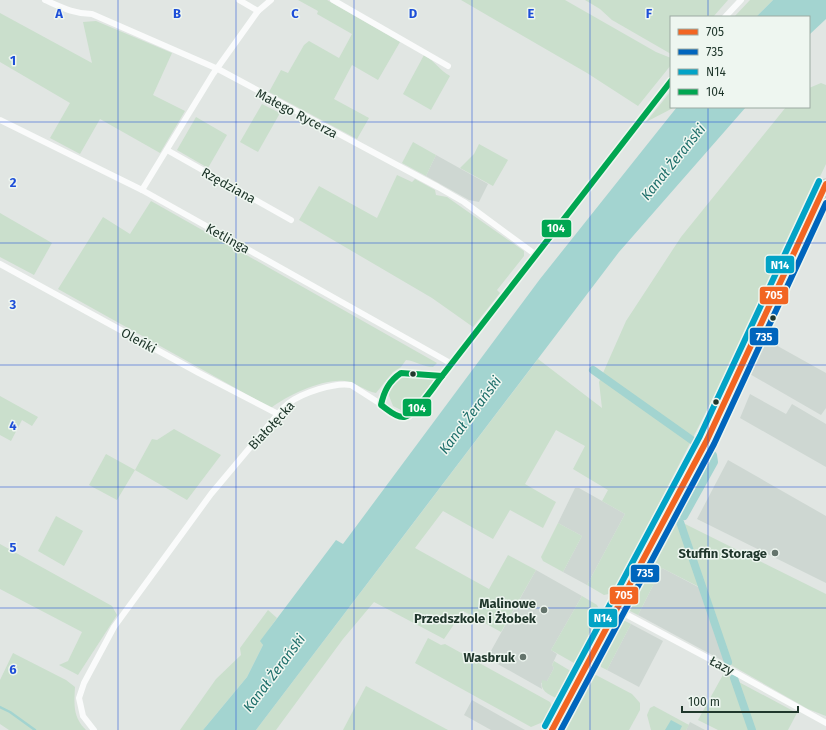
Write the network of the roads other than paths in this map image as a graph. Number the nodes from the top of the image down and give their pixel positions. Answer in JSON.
{"nodes":[{"id":1,"x":45,"y":0,"type":"edge"},
{"id":2,"x":239,"y":0,"type":"edge"},
{"id":3,"x":271,"y":0,"type":"edge"},
{"id":4,"x":333,"y":0,"type":"edge"},
{"id":5,"x":740,"y":0,"type":"edge"},
{"id":6,"x":258,"y":11,"type":"junction"},
{"id":7,"x":726,"y":16,"type":"edge"},
{"id":8,"x":448,"y":66,"type":"dead end"},
{"id":9,"x":218,"y":69,"type":"junction"},
{"id":10,"x":670,"y":82,"type":"edge"},
{"id":11,"x":0,"y":120,"type":"edge"},
{"id":12,"x":167,"y":150,"type":"junction"},
{"id":13,"x":826,"y":184,"type":"edge"},
{"id":14,"x":142,"y":190,"type":"junction"},
{"id":15,"x":291,"y":220,"type":"dead end"},
{"id":16,"x":536,"y":255,"type":"junction"},
{"id":17,"x":0,"y":264,"type":"edge"},
{"id":18,"x":452,"y":364,"type":"junction"},
{"id":19,"x":278,"y":414,"type":"junction"},
{"id":20,"x":616,"y":609,"type":"junction"},
{"id":21,"x":826,"y":723,"type":"edge"},
{"id":22,"x":94,"y":730,"type":"edge"},
{"id":23,"x":552,"y":730,"type":"edge"}],
"edges":[{"from":1,"to":9,"type":"street","name":"Małego Rycerza"},
{"from":2,"to":6,"type":"street"},
{"from":3,"to":6,"type":"street"},
{"from":4,"to":8,"type":"street"},
{"from":5,"to":7,"type":"street"},
{"from":6,"to":9,"type":"street"},
{"from":9,"to":12,"type":"street"},
{"from":9,"to":16,"type":"street","name":"Małego Rycerza"},
{"from":10,"to":16,"type":"street","name":"Białołęcka"},
{"from":11,"to":14,"type":"street","name":"Ketlinga"},
{"from":12,"to":14,"type":"street"},
{"from":12,"to":15,"type":"street","name":"Rzędziana"},
{"from":13,"to":20,"type":"main road"},
{"from":14,"to":18,"type":"street","name":"Ketlinga"},
{"from":16,"to":18,"type":"street","name":"Białołęcka"},
{"from":17,"to":19,"type":"street","name":"Oleńki"},
{"from":18,"to":19,"type":"street","name":"Białołęcka"},
{"from":19,"to":22,"type":"street","name":"Białołęcka"},
{"from":20,"to":21,"type":"street","name":"Łazy"},
{"from":20,"to":23,"type":"main road"}]}
